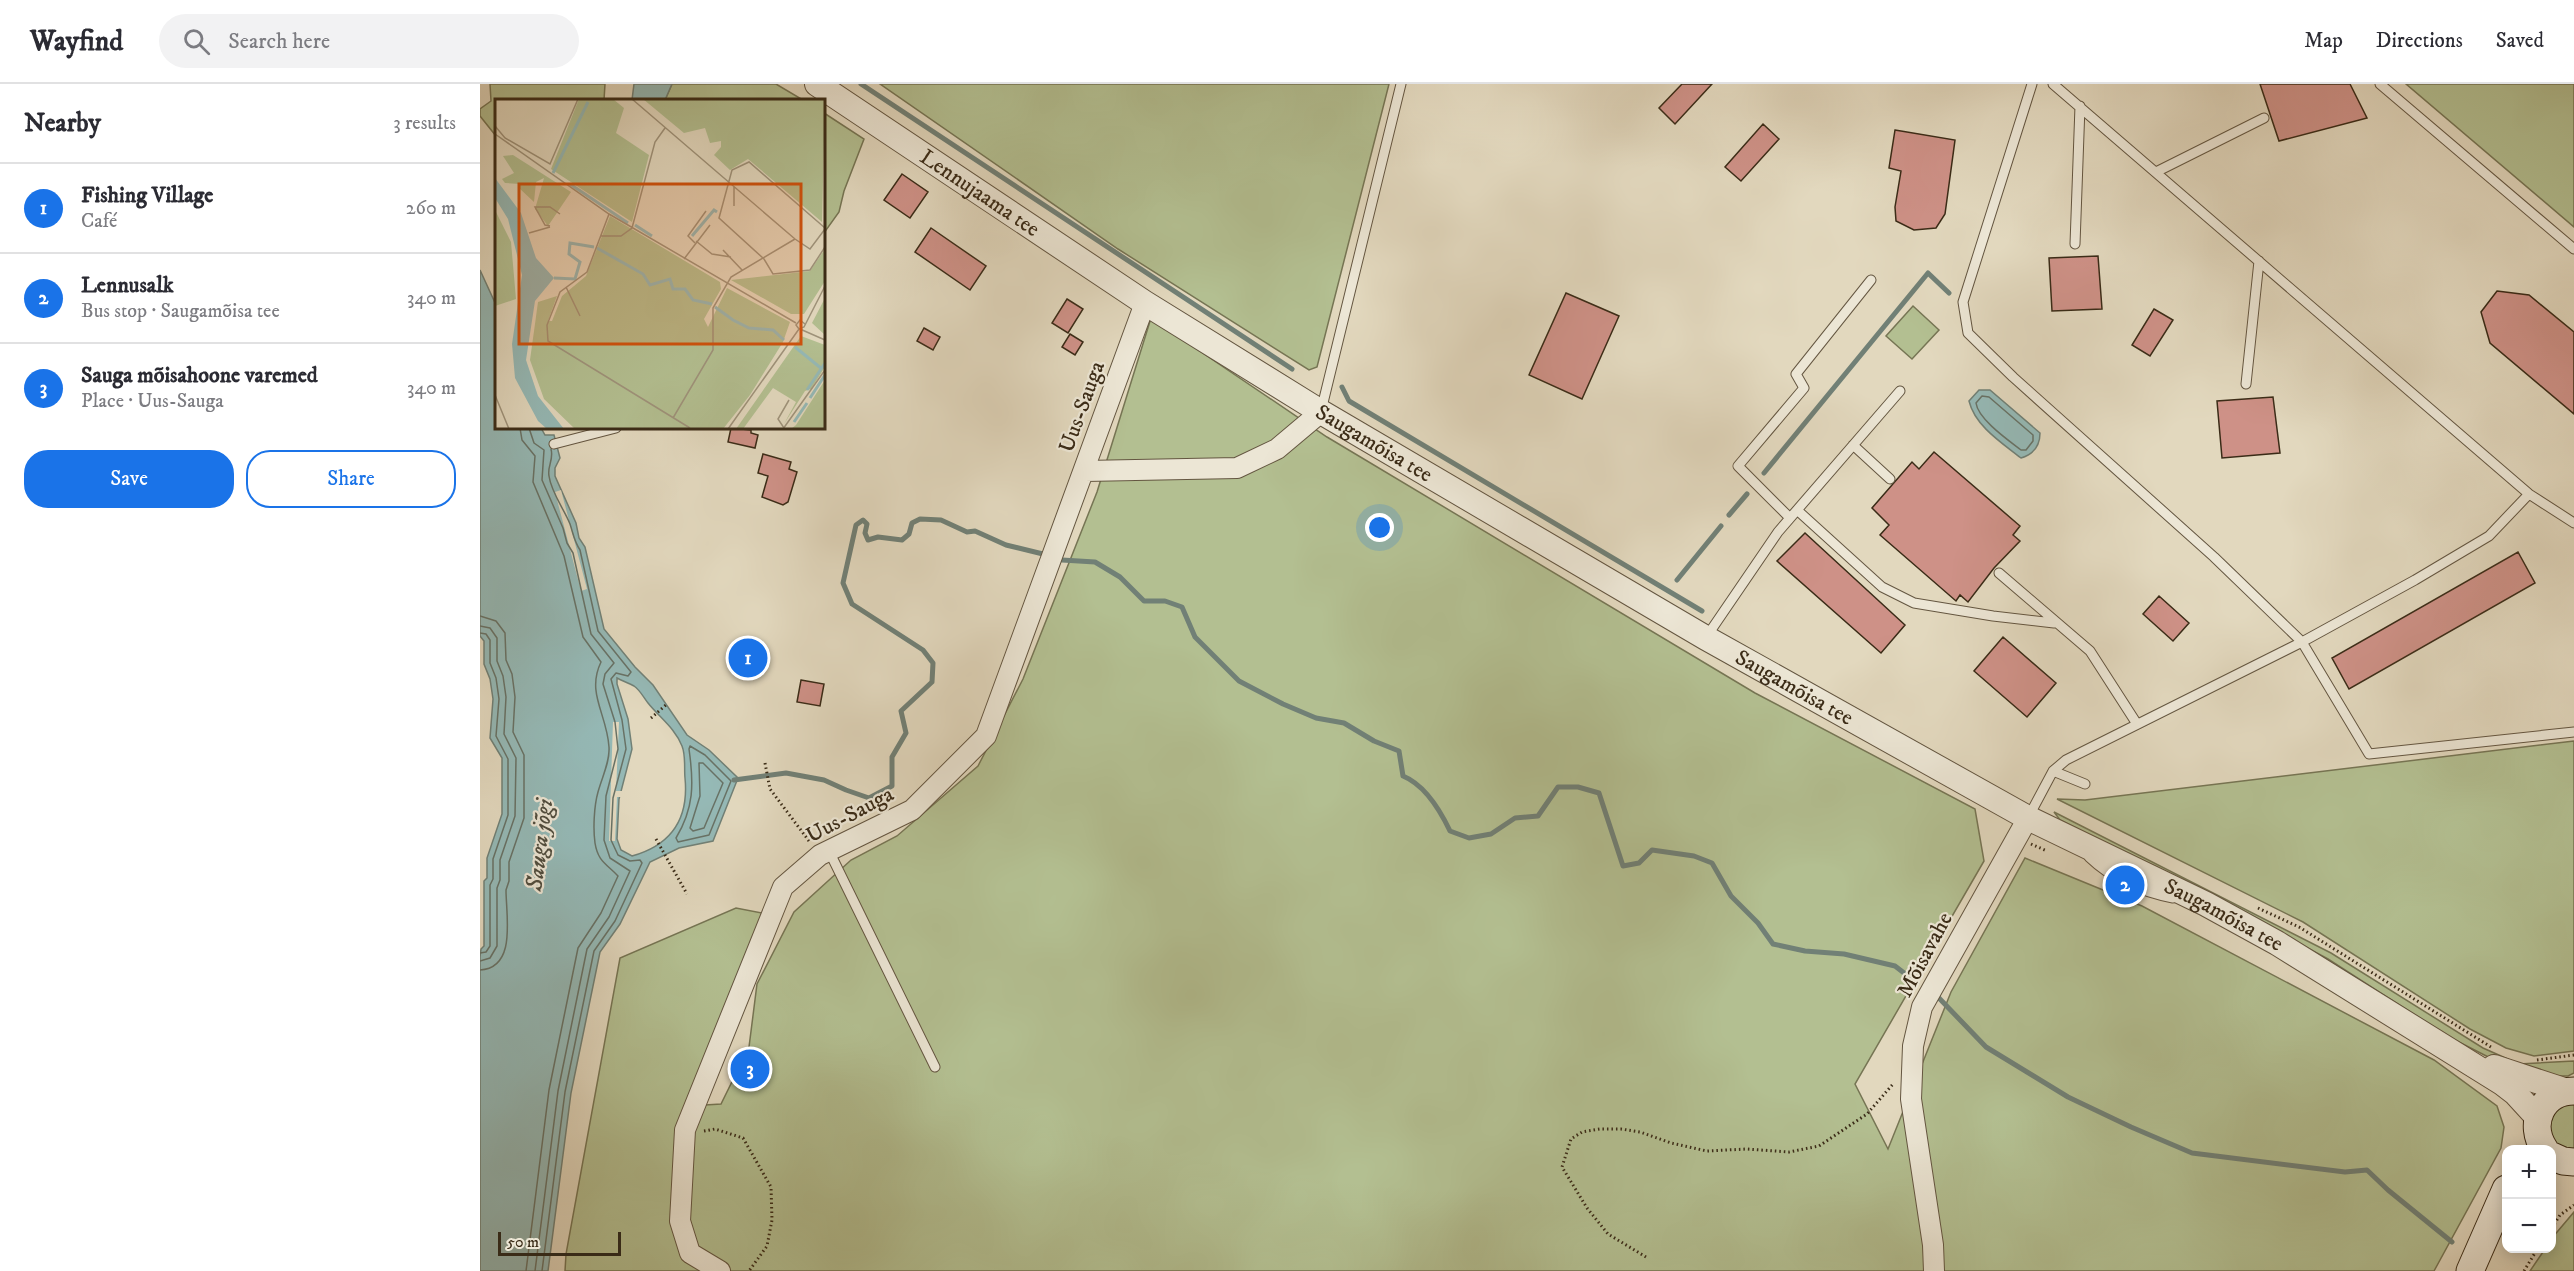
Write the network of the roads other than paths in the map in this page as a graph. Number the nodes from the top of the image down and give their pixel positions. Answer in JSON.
{"nodes":[{"id":1,"x":817,"y":84,"type":"edge"},
{"id":2,"x":1401,"y":84,"type":"edge"},
{"id":3,"x":2032,"y":84,"type":"edge"},
{"id":4,"x":2053,"y":84,"type":"edge"},
{"id":5,"x":2380,"y":84,"type":"edge"},
{"id":6,"x":2080,"y":106,"type":"junction"},
{"id":7,"x":2264,"y":118,"type":"dead end"},
{"id":8,"x":2156,"y":172,"type":"junction"},
{"id":9,"x":2075,"y":244,"type":"dead end"},
{"id":10,"x":2574,"y":249,"type":"edge"},
{"id":11,"x":2259,"y":261,"type":"junction"},
{"id":12,"x":1871,"y":280,"type":"dead end"},
{"id":13,"x":1145,"y":303,"type":"junction"},
{"id":14,"x":2246,"y":384,"type":"dead end"},
{"id":15,"x":1900,"y":391,"type":"dead end"},
{"id":16,"x":1321,"y":412,"type":"junction"},
{"id":17,"x":612,"y":429,"type":"edge"},
{"id":18,"x":554,"y":444,"type":"dead end"},
{"id":19,"x":1853,"y":445,"type":"junction"},
{"id":20,"x":1085,"y":471,"type":"junction"},
{"id":21,"x":1890,"y":479,"type":"dead end"},
{"id":22,"x":2529,"y":494,"type":"junction"},
{"id":23,"x":1797,"y":510,"type":"junction"},
{"id":24,"x":1790,"y":518,"type":"junction"},
{"id":25,"x":2574,"y":523,"type":"edge"},
{"id":26,"x":1999,"y":573,"type":"dead end"},
{"id":27,"x":2054,"y":622,"type":"junction"},
{"id":28,"x":1706,"y":638,"type":"junction"},
{"id":29,"x":2302,"y":642,"type":"junction"},
{"id":30,"x":2137,"y":724,"type":"junction"},
{"id":31,"x":2574,"y":732,"type":"edge"},
{"id":32,"x":2054,"y":771,"type":"junction"},
{"id":33,"x":2085,"y":784,"type":"dead end"},
{"id":34,"x":2028,"y":818,"type":"junction"},
{"id":35,"x":825,"y":853,"type":"junction"},
{"id":36,"x":2455,"y":1052,"type":"junction"},
{"id":37,"x":935,"y":1067,"type":"dead end"},
{"id":38,"x":2572,"y":1091,"type":"edge"},
{"id":39,"x":2537,"y":1119,"type":"junction"},
{"id":40,"x":2526,"y":1145,"type":"edge"},
{"id":41,"x":2561,"y":1160,"type":"edge"},
{"id":42,"x":2502,"y":1198,"type":"edge"},
{"id":43,"x":2502,"y":1231,"type":"edge"},
{"id":44,"x":720,"y":1271,"type":"edge"},
{"id":45,"x":1934,"y":1271,"type":"edge"},
{"id":46,"x":2470,"y":1271,"type":"edge"},
{"id":47,"x":2477,"y":1271,"type":"edge"}],
"edges":[{"from":1,"to":13,"type":"street","name":"Lennujaama tee"},
{"from":2,"to":16,"type":"lane"},
{"from":3,"to":29,"type":"lane"},
{"from":4,"to":6,"type":"lane"},
{"from":5,"to":10,"type":"lane"},
{"from":6,"to":8,"type":"lane"},
{"from":6,"to":9,"type":"lane"},
{"from":7,"to":8,"type":"lane"},
{"from":8,"to":11,"type":"lane"},
{"from":11,"to":14,"type":"lane"},
{"from":11,"to":22,"type":"lane"},
{"from":12,"to":24,"type":"lane"},
{"from":13,"to":16,"type":"street","name":"Saugamõisa tee"},
{"from":13,"to":20,"type":"street","name":"Uus-Sauga"},
{"from":15,"to":19,"type":"lane"},
{"from":16,"to":20,"type":"street"},
{"from":16,"to":28,"type":"street","name":"Saugamõisa tee"},
{"from":17,"to":18,"type":"lane"},
{"from":19,"to":21,"type":"lane"},
{"from":19,"to":23,"type":"lane"},
{"from":20,"to":35,"type":"street","name":"Uus-Sauga"},
{"from":22,"to":25,"type":"lane"},
{"from":22,"to":29,"type":"lane"},
{"from":23,"to":24,"type":"lane"},
{"from":23,"to":27,"type":"lane"},
{"from":24,"to":28,"type":"lane"},
{"from":26,"to":27,"type":"lane"},
{"from":27,"to":30,"type":"lane"},
{"from":28,"to":34,"type":"street","name":"Saugamõisa tee"},
{"from":29,"to":30,"type":"lane"},
{"from":29,"to":31,"type":"lane"},
{"from":30,"to":32,"type":"lane"},
{"from":32,"to":33,"type":"lane"},
{"from":32,"to":34,"type":"lane"},
{"from":34,"to":36,"type":"street","name":"Saugamõisa tee"},
{"from":34,"to":45,"type":"street","name":"Mõisavahe"},
{"from":35,"to":37,"type":"lane"},
{"from":35,"to":44,"type":"street","name":"Uus-Sauga"},
{"from":36,"to":38,"type":"street","name":"Saugamõisa tee"},
{"from":36,"to":39,"type":"street","name":"Saugamõisa tee"},
{"from":38,"to":39,"type":"main road"},
{"from":39,"to":40,"type":"main road"},
{"from":39,"to":41,"type":"main road"},
{"from":42,"to":46,"type":"main road"},
{"from":43,"to":47,"type":"main road"}]}
